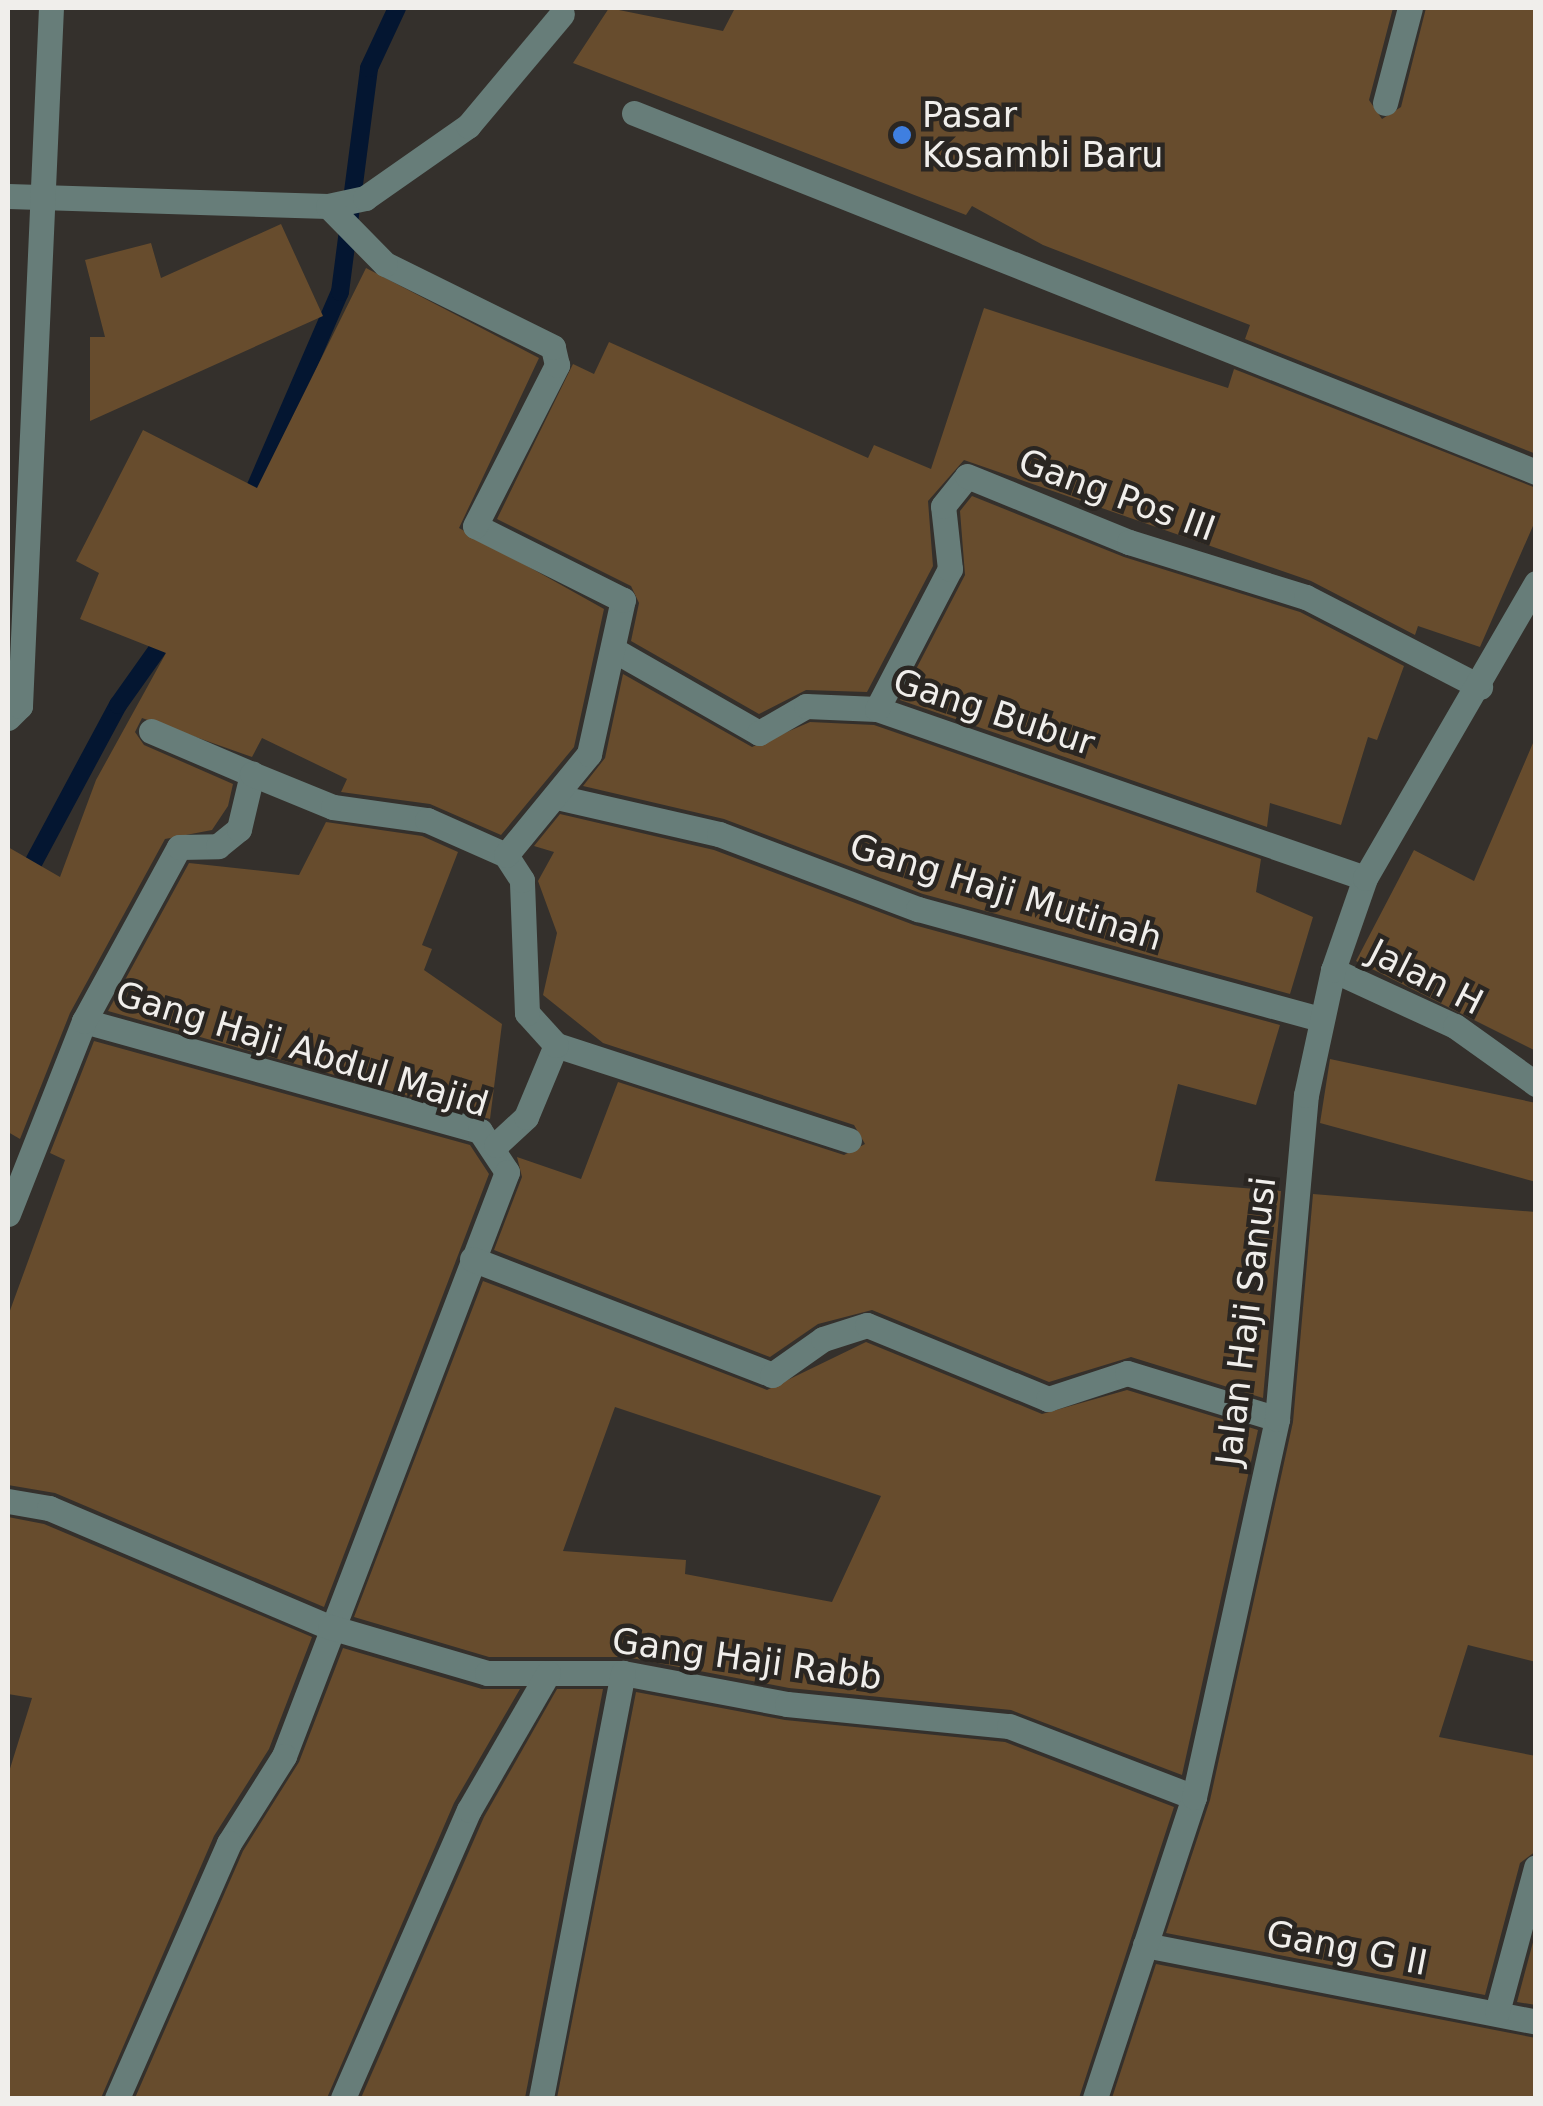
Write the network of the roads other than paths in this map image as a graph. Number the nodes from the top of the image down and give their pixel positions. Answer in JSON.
{"nodes":[{"id":1,"x":51,"y":8,"type":"edge"},
{"id":2,"x":1410,"y":8,"type":"edge"},
{"id":3,"x":562,"y":14,"type":"dead end"},
{"id":4,"x":1385,"y":103,"type":"dead end"},
{"id":5,"x":634,"y":113,"type":"dead end"},
{"id":6,"x":8,"y":196,"type":"edge"},
{"id":7,"x":42,"y":196,"type":"junction"},
{"id":8,"x":328,"y":206,"type":"junction"},
{"id":9,"x":1536,"y":472,"type":"edge"},
{"id":10,"x":1536,"y":583,"type":"edge"},
{"id":11,"x":614,"y":650,"type":"junction"},
{"id":12,"x":1480,"y":687,"type":"junction"},
{"id":13,"x":876,"y":709,"type":"junction"},
{"id":14,"x":12,"y":711,"type":"edge"},
{"id":15,"x":151,"y":732,"type":"dead end"},
{"id":16,"x":252,"y":774,"type":"junction"},
{"id":17,"x":557,"y":797,"type":"junction"},
{"id":18,"x":506,"y":854,"type":"junction"},
{"id":19,"x":1365,"y":878,"type":"junction"},
{"id":20,"x":1333,"y":970,"type":"junction"},
{"id":21,"x":1320,"y":1019,"type":"junction"},
{"id":22,"x":84,"y":1021,"type":"junction"},
{"id":23,"x":556,"y":1045,"type":"junction"},
{"id":24,"x":1536,"y":1084,"type":"edge"},
{"id":25,"x":849,"y":1140,"type":"dead end"},
{"id":26,"x":496,"y":1145,"type":"junction"},
{"id":27,"x":8,"y":1214,"type":"edge"},
{"id":28,"x":472,"y":1259,"type":"junction"},
{"id":29,"x":1277,"y":1419,"type":"junction"},
{"id":30,"x":8,"y":1501,"type":"edge"},
{"id":31,"x":330,"y":1627,"type":"junction"},
{"id":32,"x":548,"y":1673,"type":"junction"},
{"id":33,"x":623,"y":1673,"type":"junction"},
{"id":34,"x":1194,"y":1797,"type":"junction"},
{"id":35,"x":1536,"y":1867,"type":"edge"},
{"id":36,"x":1145,"y":1945,"type":"junction"},
{"id":37,"x":1498,"y":2012,"type":"junction"},
{"id":38,"x":1536,"y":2022,"type":"edge"},
{"id":39,"x":116,"y":2098,"type":"edge"},
{"id":40,"x":342,"y":2098,"type":"edge"},
{"id":41,"x":541,"y":2098,"type":"edge"},
{"id":42,"x":1095,"y":2098,"type":"edge"}],
"edges":[{"from":1,"to":7,"type":"street"},
{"from":2,"to":4,"type":"street"},
{"from":3,"to":8,"type":"street"},
{"from":5,"to":9,"type":"street"},
{"from":6,"to":7,"type":"street"},
{"from":7,"to":8,"type":"street"},
{"from":7,"to":14,"type":"street"},
{"from":8,"to":11,"type":"street"},
{"from":10,"to":12,"type":"street","name":"Jalan Haji Sanusi"},
{"from":11,"to":13,"type":"street","name":"Gang Bubur"},
{"from":11,"to":17,"type":"street"},
{"from":12,"to":13,"type":"street","name":"Gang Pos III"},
{"from":12,"to":19,"type":"street","name":"Jalan Haji Sanusi"},
{"from":13,"to":19,"type":"street","name":"Gang Bubur"},
{"from":15,"to":16,"type":"street"},
{"from":16,"to":18,"type":"street"},
{"from":16,"to":22,"type":"street"},
{"from":17,"to":18,"type":"street"},
{"from":17,"to":21,"type":"street","name":"Gang Haji Mutinah"},
{"from":18,"to":23,"type":"street"},
{"from":19,"to":20,"type":"street","name":"Jalan Haji Sanusi"},
{"from":20,"to":21,"type":"street","name":"Jalan Haji Sanusi"},
{"from":20,"to":24,"type":"street","name":"Jalan H"},
{"from":21,"to":29,"type":"street","name":"Jalan Haji Sanusi"},
{"from":22,"to":26,"type":"street","name":"Gang Haji Abdul Majid"},
{"from":22,"to":27,"type":"street"},
{"from":23,"to":25,"type":"street"},
{"from":23,"to":26,"type":"street"},
{"from":26,"to":28,"type":"street","name":"Gang Haji Abdul Majid"},
{"from":28,"to":29,"type":"street"},
{"from":28,"to":31,"type":"street","name":"Gang Haji Abdul Majid"},
{"from":29,"to":34,"type":"street","name":"Jalan Haji Sanusi"},
{"from":30,"to":31,"type":"street","name":"Gang Haji Rabb"},
{"from":31,"to":32,"type":"street","name":"Gang Haji Rabb"},
{"from":31,"to":39,"type":"street","name":"Gang Haji Abdul Majid"},
{"from":32,"to":33,"type":"street","name":"Gang Haji Rabb"},
{"from":32,"to":40,"type":"street"},
{"from":33,"to":34,"type":"street","name":"Gang Haji Rabb"},
{"from":33,"to":41,"type":"street"},
{"from":34,"to":36,"type":"street","name":"Jalan Haji Sanusi"},
{"from":35,"to":37,"type":"street"},
{"from":36,"to":37,"type":"street","name":"Gang G II"},
{"from":36,"to":42,"type":"street","name":"Jalan Haji Sanusi"},
{"from":37,"to":38,"type":"street","name":"Gang G II"}]}
